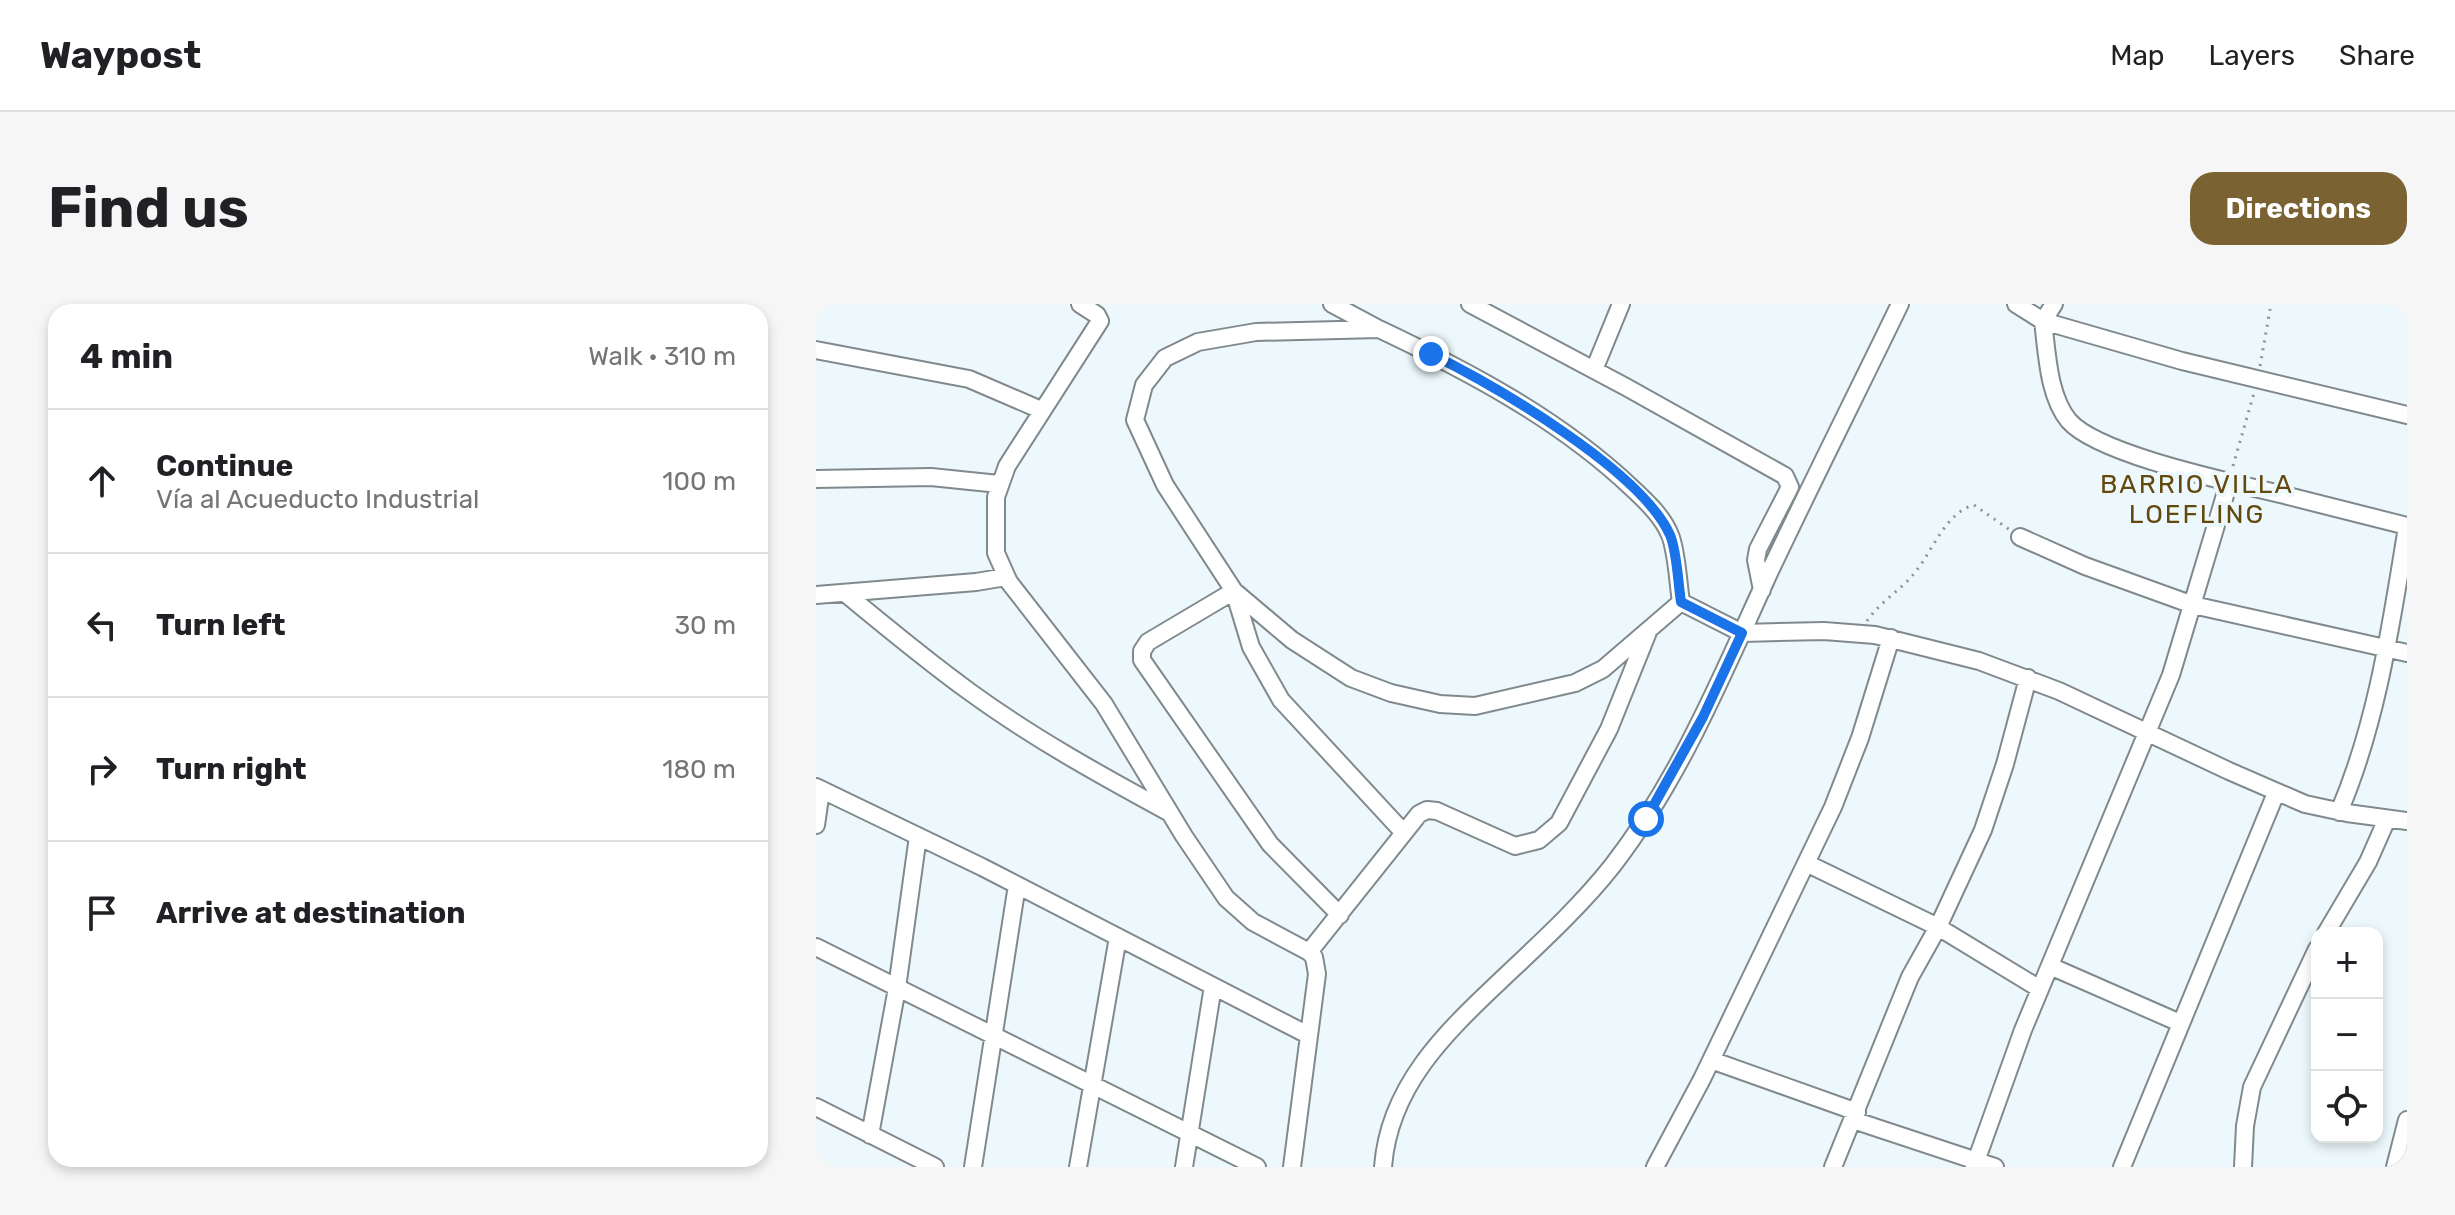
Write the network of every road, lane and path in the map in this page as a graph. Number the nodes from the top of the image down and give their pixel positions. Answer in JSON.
{"nodes":[{"id":1,"x":1080,"y":304,"type":"edge"},
{"id":2,"x":1332,"y":304,"type":"edge"},
{"id":3,"x":1470,"y":304,"type":"edge"},
{"id":4,"x":1621,"y":304,"type":"edge"},
{"id":5,"x":1900,"y":304,"type":"edge"},
{"id":6,"x":2016,"y":304,"type":"edge"},
{"id":7,"x":2054,"y":304,"type":"edge"},
{"id":8,"x":2043,"y":321,"type":"junction"},
{"id":9,"x":1379,"y":329,"type":"junction"},
{"id":10,"x":816,"y":350,"type":"edge"},
{"id":11,"x":1594,"y":370,"type":"junction"},
{"id":12,"x":1041,"y":410,"type":"junction"},
{"id":13,"x":2407,"y":415,"type":"edge"},
{"id":14,"x":816,"y":479,"type":"edge"},
{"id":15,"x":2229,"y":482,"type":"junction"},
{"id":16,"x":999,"y":484,"type":"junction"},
{"id":17,"x":2407,"y":527,"type":"edge"},
{"id":18,"x":2020,"y":537,"type":"joint"},
{"id":19,"x":1006,"y":577,"type":"junction"},
{"id":20,"x":1762,"y":590,"type":"junction"},
{"id":21,"x":1234,"y":591,"type":"junction"},
{"id":22,"x":845,"y":593,"type":"junction"},
{"id":23,"x":816,"y":595,"type":"edge"},
{"id":24,"x":1681,"y":602,"type":"junction"},
{"id":25,"x":2193,"y":605,"type":"junction"},
{"id":26,"x":1650,"y":626,"type":"junction"},
{"id":27,"x":1742,"y":633,"type":"junction"},
{"id":28,"x":1862,"y":633,"type":"junction"},
{"id":29,"x":1891,"y":638,"type":"junction"},
{"id":30,"x":2387,"y":649,"type":"junction"},
{"id":31,"x":2407,"y":653,"type":"edge"},
{"id":32,"x":2028,"y":678,"type":"junction"},
{"id":33,"x":2149,"y":732,"type":"junction"},
{"id":34,"x":818,"y":788,"type":"edge"},
{"id":35,"x":2276,"y":793,"type":"junction"},
{"id":36,"x":2339,"y":812,"type":"junction"},
{"id":37,"x":1171,"y":814,"type":"junction"},
{"id":38,"x":2387,"y":819,"type":"junction"},
{"id":39,"x":2407,"y":821,"type":"edge"},
{"id":40,"x":816,"y":825,"type":"edge"},
{"id":41,"x":1404,"y":833,"type":"junction"},
{"id":42,"x":918,"y":836,"type":"junction"},
{"id":43,"x":1806,"y":863,"type":"junction"},
{"id":44,"x":1017,"y":885,"type":"junction"},
{"id":45,"x":1340,"y":915,"type":"junction"},
{"id":46,"x":1938,"y":927,"type":"junction"},
{"id":47,"x":2330,"y":927,"type":"edge"},
{"id":48,"x":1118,"y":937,"type":"junction"},
{"id":49,"x":816,"y":947,"type":"edge"},
{"id":50,"x":1309,"y":952,"type":"junction"},
{"id":51,"x":2311,"y":962,"type":"edge"},
{"id":52,"x":2050,"y":966,"type":"junction"},
{"id":53,"x":1213,"y":986,"type":"junction"},
{"id":54,"x":897,"y":988,"type":"junction"},
{"id":55,"x":2040,"y":989,"type":"junction"},
{"id":56,"x":2180,"y":1023,"type":"junction"},
{"id":57,"x":1308,"y":1035,"type":"junction"},
{"id":58,"x":996,"y":1036,"type":"junction"},
{"id":59,"x":1711,"y":1060,"type":"junction"},
{"id":60,"x":1091,"y":1084,"type":"junction"},
{"id":61,"x":816,"y":1107,"type":"edge"},
{"id":62,"x":1855,"y":1116,"type":"junction"},
{"id":63,"x":2407,"y":1120,"type":"edge"},
{"id":64,"x":1189,"y":1133,"type":"junction"},
{"id":65,"x":870,"y":1135,"type":"junction"},
{"id":66,"x":1975,"y":1163,"type":"edge"},
{"id":67,"x":935,"y":1167,"type":"edge"},
{"id":68,"x":973,"y":1167,"type":"edge"},
{"id":69,"x":1078,"y":1167,"type":"edge"},
{"id":70,"x":1184,"y":1167,"type":"edge"},
{"id":71,"x":1257,"y":1167,"type":"edge"},
{"id":72,"x":1292,"y":1167,"type":"edge"},
{"id":73,"x":1383,"y":1167,"type":"edge"},
{"id":74,"x":1655,"y":1167,"type":"edge"},
{"id":75,"x":1833,"y":1167,"type":"edge"},
{"id":76,"x":1995,"y":1167,"type":"edge"},
{"id":77,"x":2122,"y":1167,"type":"edge"},
{"id":78,"x":2243,"y":1167,"type":"edge"},
{"id":79,"x":2395,"y":1167,"type":"edge"}],
"edges":[{"from":1,"to":12,"type":"street"},
{"from":2,"to":9,"type":"street"},
{"from":3,"to":11,"type":"street"},
{"from":4,"to":11,"type":"street"},
{"from":5,"to":20,"type":"street"},
{"from":6,"to":8,"type":"street"},
{"from":7,"to":8,"type":"street"},
{"from":8,"to":13,"type":"street"},
{"from":8,"to":15,"type":"street"},
{"from":9,"to":21,"type":"street"},
{"from":9,"to":24,"type":"street"},
{"from":10,"to":12,"type":"street"},
{"from":11,"to":20,"type":"street"},
{"from":12,"to":16,"type":"street"},
{"from":14,"to":16,"type":"street"},
{"from":15,"to":17,"type":"street"},
{"from":15,"to":25,"type":"street"},
{"from":16,"to":19,"type":"street"},
{"from":17,"to":30,"type":"street"},
{"from":18,"to":25,"type":"street"},
{"from":18,"to":28,"type":"path"},
{"from":19,"to":22,"type":"street"},
{"from":19,"to":37,"type":"street"},
{"from":20,"to":27,"type":"street"},
{"from":21,"to":26,"type":"street"},
{"from":21,"to":41,"type":"street"},
{"from":21,"to":45,"type":"street"},
{"from":22,"to":23,"type":"street"},
{"from":22,"to":37,"type":"street"},
{"from":24,"to":26,"type":"street"},
{"from":24,"to":27,"type":"street"},
{"from":25,"to":30,"type":"street"},
{"from":25,"to":33,"type":"street"},
{"from":26,"to":41,"type":"street"},
{"from":27,"to":28,"type":"street"},
{"from":27,"to":73,"type":"street"},
{"from":28,"to":29,"type":"street"},
{"from":29,"to":32,"type":"street"},
{"from":29,"to":43,"type":"street"},
{"from":30,"to":31,"type":"street"},
{"from":30,"to":36,"type":"street"},
{"from":32,"to":33,"type":"street"},
{"from":32,"to":46,"type":"street"},
{"from":33,"to":35,"type":"street"},
{"from":33,"to":52,"type":"street"},
{"from":34,"to":40,"type":"street"},
{"from":34,"to":42,"type":"street"},
{"from":35,"to":36,"type":"street"},
{"from":35,"to":56,"type":"street"},
{"from":36,"to":38,"type":"street"},
{"from":37,"to":50,"type":"street"},
{"from":38,"to":39,"type":"street"},
{"from":38,"to":47,"type":"street"},
{"from":41,"to":45,"type":"street"},
{"from":42,"to":44,"type":"street"},
{"from":42,"to":54,"type":"street"},
{"from":43,"to":46,"type":"street"},
{"from":43,"to":59,"type":"street"},
{"from":44,"to":48,"type":"street"},
{"from":44,"to":58,"type":"street"},
{"from":45,"to":50,"type":"street"},
{"from":46,"to":55,"type":"street"},
{"from":46,"to":62,"type":"street"},
{"from":48,"to":53,"type":"street"},
{"from":48,"to":60,"type":"street"},
{"from":49,"to":54,"type":"street"},
{"from":50,"to":57,"type":"street"},
{"from":51,"to":78,"type":"street"},
{"from":52,"to":55,"type":"street"},
{"from":52,"to":56,"type":"street"},
{"from":53,"to":57,"type":"street"},
{"from":53,"to":64,"type":"street"},
{"from":54,"to":58,"type":"street"},
{"from":54,"to":65,"type":"street"},
{"from":55,"to":66,"type":"street"},
{"from":56,"to":77,"type":"street"},
{"from":57,"to":72,"type":"street"},
{"from":58,"to":60,"type":"street"},
{"from":58,"to":68,"type":"street"},
{"from":59,"to":62,"type":"street"},
{"from":59,"to":74,"type":"street"},
{"from":60,"to":64,"type":"street"},
{"from":60,"to":69,"type":"street"},
{"from":61,"to":65,"type":"street"},
{"from":62,"to":66,"type":"street"},
{"from":62,"to":75,"type":"street"},
{"from":63,"to":79,"type":"street"},
{"from":64,"to":70,"type":"street"},
{"from":64,"to":71,"type":"street"},
{"from":65,"to":67,"type":"street"},
{"from":66,"to":76,"type":"street"}]}
